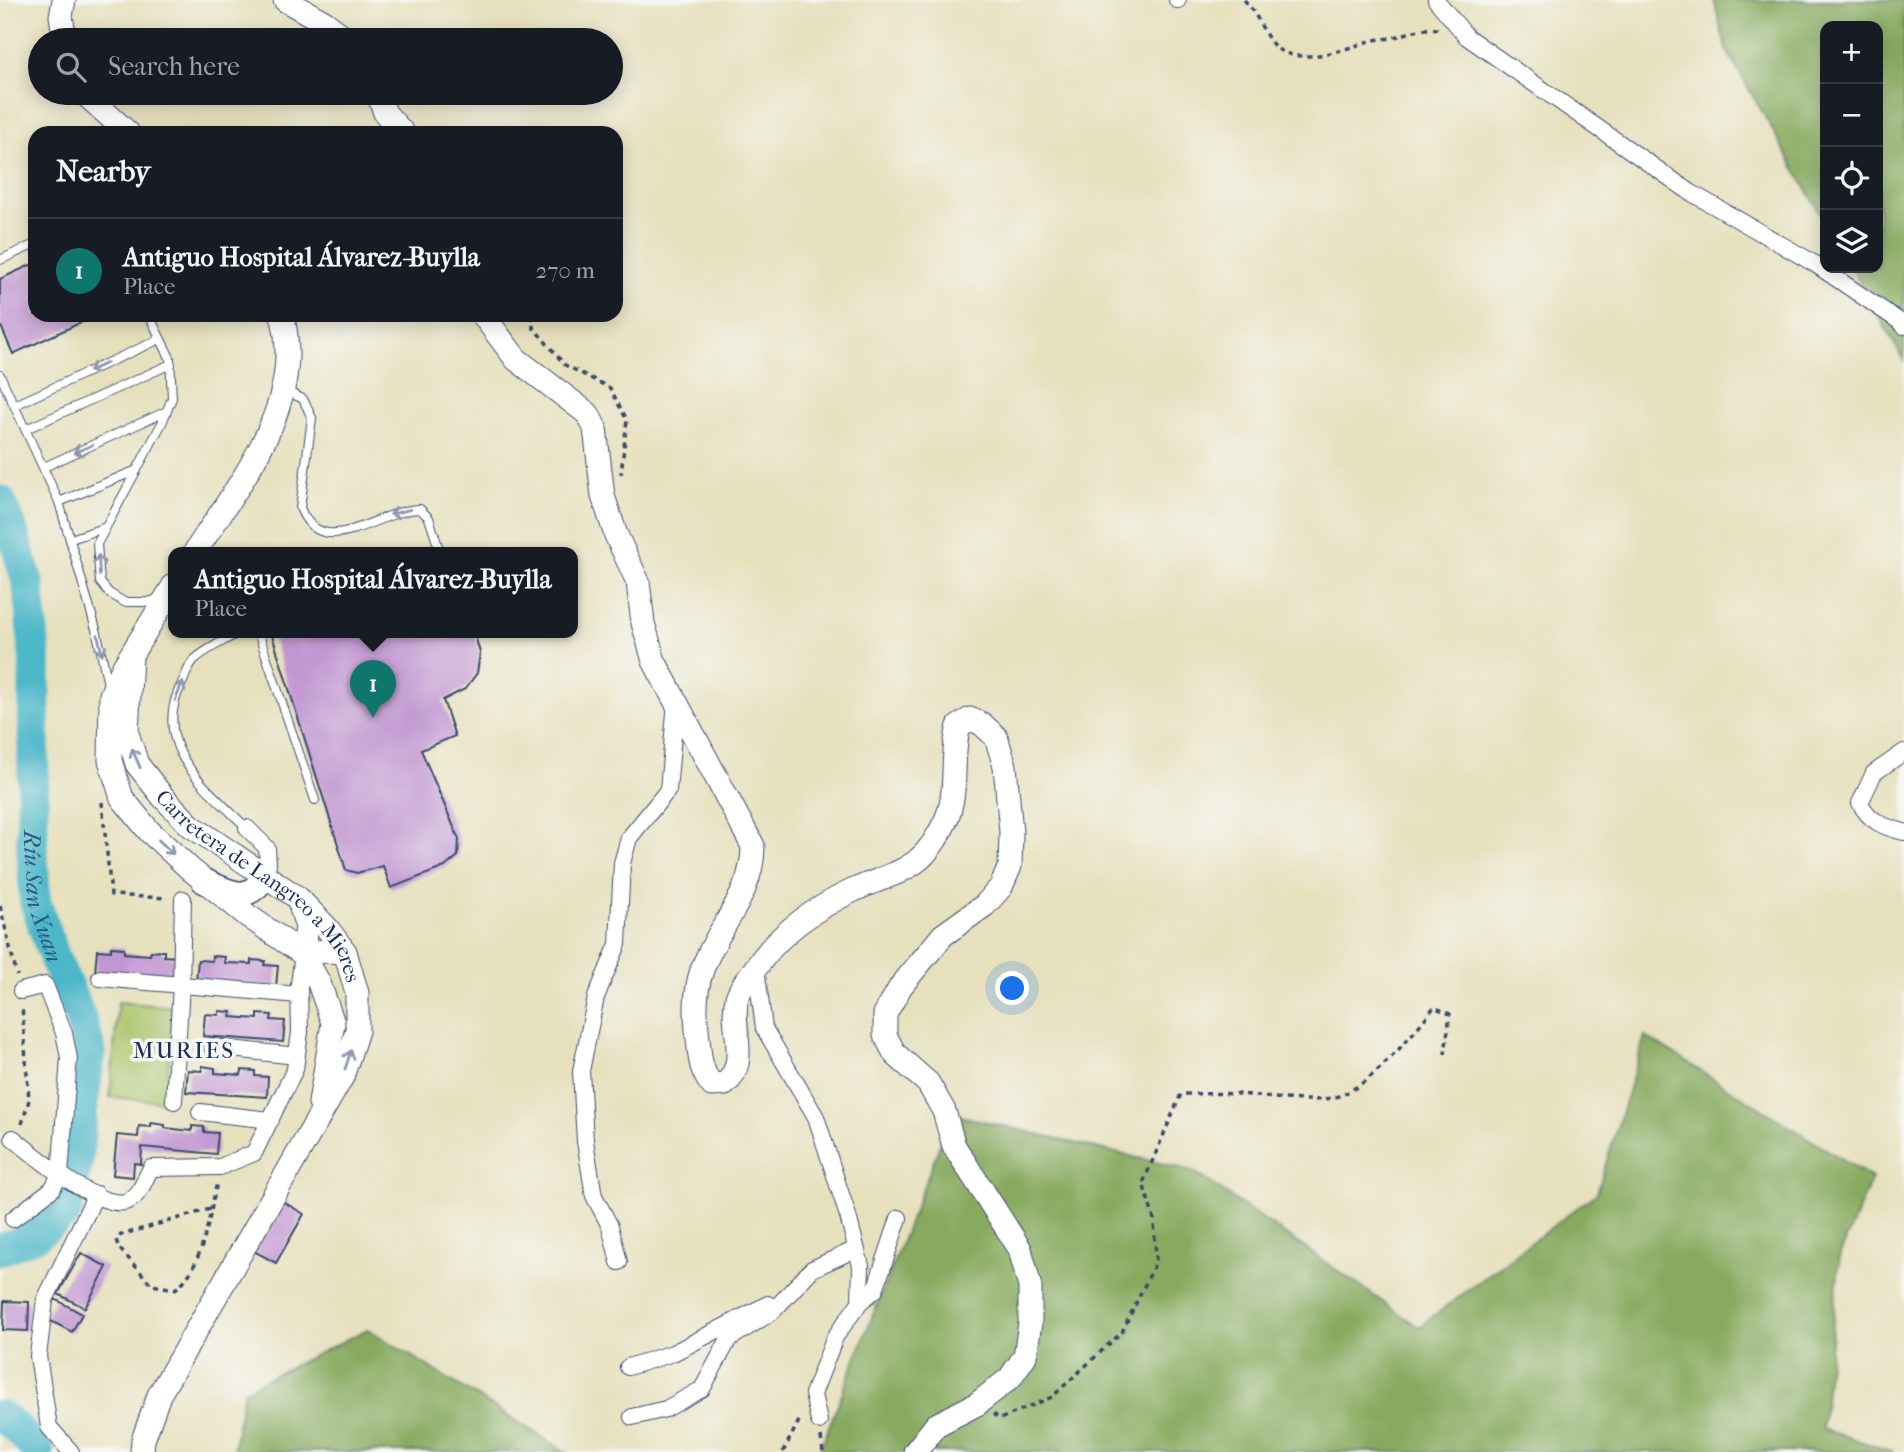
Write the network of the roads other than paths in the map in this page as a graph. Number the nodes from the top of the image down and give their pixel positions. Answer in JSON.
{"nodes":[{"id":1,"x":64,"y":0,"type":"edge"},
{"id":2,"x":285,"y":0,"type":"edge"},
{"id":3,"x":1436,"y":0,"type":"edge"},
{"id":4,"x":63,"y":28,"type":"edge"},
{"id":5,"x":332,"y":28,"type":"edge"},
{"id":6,"x":97,"y":105,"type":"edge"},
{"id":7,"x":382,"y":105,"type":"edge"},
{"id":8,"x":120,"y":126,"type":"edge"},
{"id":9,"x":397,"y":126,"type":"edge"},
{"id":10,"x":28,"y":247,"type":"edge"},
{"id":11,"x":0,"y":260,"type":"edge"},
{"id":12,"x":152,"y":322,"type":"edge"},
{"id":13,"x":284,"y":322,"type":"edge"},
{"id":14,"x":488,"y":322,"type":"edge"},
{"id":15,"x":1904,"y":326,"type":"edge"},
{"id":16,"x":160,"y":339,"type":"junction"},
{"id":17,"x":171,"y":364,"type":"junction"},
{"id":18,"x":0,"y":375,"type":"edge"},
{"id":19,"x":284,"y":390,"type":"junction"},
{"id":20,"x":15,"y":405,"type":"junction"},
{"id":21,"x":167,"y":411,"type":"junction"},
{"id":22,"x":26,"y":429,"type":"junction"},
{"id":23,"x":44,"y":467,"type":"junction"},
{"id":24,"x":137,"y":470,"type":"junction"},
{"id":25,"x":60,"y":502,"type":"junction"},
{"id":26,"x":106,"y":527,"type":"junction"},
{"id":27,"x":71,"y":539,"type":"junction"},
{"id":28,"x":198,"y":547,"type":"edge"},
{"id":29,"x":438,"y":547,"type":"edge"},
{"id":30,"x":168,"y":592,"type":"edge"},
{"id":31,"x":168,"y":594,"type":"edge"},
{"id":32,"x":230,"y":638,"type":"edge"},
{"id":33,"x":260,"y":638,"type":"edge"},
{"id":34,"x":131,"y":656,"type":"junction"},
{"id":35,"x":111,"y":695,"type":"junction"},
{"id":36,"x":676,"y":702,"type":"junction"},
{"id":37,"x":1904,"y":752,"type":"edge"},
{"id":38,"x":315,"y":800,"type":"dead end"},
{"id":39,"x":247,"y":828,"type":"joint"},
{"id":40,"x":1904,"y":832,"type":"edge"},
{"id":41,"x":265,"y":876,"type":"junction"},
{"id":42,"x":205,"y":881,"type":"junction"},
{"id":43,"x":298,"y":898,"type":"junction"},
{"id":44,"x":183,"y":899,"type":"dead end"},
{"id":45,"x":345,"y":952,"type":"junction"},
{"id":46,"x":303,"y":954,"type":"junction"},
{"id":47,"x":756,"y":968,"type":"junction"},
{"id":48,"x":100,"y":978,"type":"dead end"},
{"id":49,"x":181,"y":985,"type":"junction"},
{"id":50,"x":21,"y":991,"type":"road end"},
{"id":51,"x":299,"y":995,"type":"junction"},
{"id":52,"x":212,"y":1047,"type":"dead end"},
{"id":53,"x":297,"y":1056,"type":"junction"},
{"id":54,"x":174,"y":1101,"type":"dead end"},
{"id":55,"x":200,"y":1112,"type":"dead end"},
{"id":56,"x":271,"y":1120,"type":"junction"},
{"id":57,"x":317,"y":1120,"type":"junction"},
{"id":58,"x":13,"y":1139,"type":"road end"},
{"id":59,"x":64,"y":1178,"type":"junction"},
{"id":60,"x":91,"y":1192,"type":"junction"},
{"id":61,"x":898,"y":1218,"type":"dead end"},
{"id":62,"x":13,"y":1219,"type":"dead end"},
{"id":63,"x":856,"y":1249,"type":"junction"},
{"id":64,"x":619,"y":1262,"type":"dead end"},
{"id":65,"x":789,"y":1294,"type":"junction"},
{"id":66,"x":860,"y":1302,"type":"junction"},
{"id":67,"x":628,"y":1367,"type":"dead end"},
{"id":68,"x":632,"y":1417,"type":"dead end"},
{"id":69,"x":819,"y":1421,"type":"dead end"},
{"id":70,"x":71,"y":1452,"type":"edge"},
{"id":71,"x":142,"y":1452,"type":"edge"},
{"id":72,"x":915,"y":1452,"type":"edge"}],
"edges":[{"from":1,"to":4,"type":"street"},
{"from":2,"to":5,"type":"street"},
{"from":3,"to":15,"type":"street"},
{"from":6,"to":8,"type":"street"},
{"from":7,"to":9,"type":"street"},
{"from":10,"to":11,"type":"lane"},
{"from":12,"to":16,"type":"lane"},
{"from":13,"to":19,"type":"street"},
{"from":14,"to":36,"type":"street"},
{"from":16,"to":17,"type":"lane"},
{"from":16,"to":20,"type":"lane","one_way":true},
{"from":17,"to":21,"type":"lane"},
{"from":17,"to":22,"type":"lane"},
{"from":18,"to":20,"type":"lane"},
{"from":19,"to":28,"type":"street"},
{"from":29,"to":19,"type":"lane","one_way":true},
{"from":20,"to":22,"type":"lane"},
{"from":21,"to":23,"type":"lane","one_way":true},
{"from":21,"to":24,"type":"lane"},
{"from":22,"to":23,"type":"lane"},
{"from":23,"to":25,"type":"lane"},
{"from":24,"to":25,"type":"lane"},
{"from":24,"to":26,"type":"lane"},
{"from":25,"to":27,"type":"lane"},
{"from":26,"to":27,"type":"lane"},
{"from":30,"to":26,"type":"lane","one_way":true},
{"from":27,"to":35,"type":"lane","one_way":true},
{"from":31,"to":34,"type":"street","name":"Carretera de Langreo a Mieres"},
{"from":39,"to":32,"type":"lane","one_way":true},
{"from":33,"to":38,"type":"lane"},
{"from":34,"to":35,"type":"street","name":"Carretera de Langreo a Mieres"},
{"from":41,"to":34,"type":"street","name":"Carretera de Langreo a Mieres","one_way":true},
{"from":35,"to":42,"type":"street","name":"Carretera de Langreo a Mieres","one_way":true},
{"from":36,"to":47,"type":"street"},
{"from":36,"to":64,"type":"street"},
{"from":37,"to":40,"type":"street"},
{"from":39,"to":41,"type":"street"},
{"from":41,"to":42,"type":"main road"},
{"from":41,"to":43,"type":"street","name":"Carretera de Langreo a Mieres"},
{"from":42,"to":46,"type":"street","name":"Carretera de Langreo a Mieres"},
{"from":43,"to":45,"type":"street","name":"Carretera de Langreo a Mieres"},
{"from":43,"to":46,"type":"street"},
{"from":44,"to":49,"type":"street"},
{"from":45,"to":46,"type":"street"},
{"from":57,"to":45,"type":"street","name":"Carretera de Langreo a Mieres","one_way":true},
{"from":46,"to":51,"type":"street"},
{"from":46,"to":57,"type":"street","name":"Carretera de Langreo a Mieres"},
{"from":47,"to":63,"type":"street"},
{"from":47,"to":72,"type":"street"},
{"from":48,"to":49,"type":"street"},
{"from":49,"to":51,"type":"street"},
{"from":49,"to":54,"type":"street"},
{"from":50,"to":59,"type":"street"},
{"from":51,"to":53,"type":"street"},
{"from":52,"to":53,"type":"street"},
{"from":53,"to":56,"type":"street"},
{"from":55,"to":56,"type":"street"},
{"from":56,"to":60,"type":"street"},
{"from":57,"to":71,"type":"street","name":"Carretera de Langreo a Mieres"},
{"from":58,"to":59,"type":"street"},
{"from":59,"to":60,"type":"street"},
{"from":59,"to":62,"type":"street"},
{"from":60,"to":70,"type":"street"},
{"from":61,"to":66,"type":"street"},
{"from":63,"to":65,"type":"street"},
{"from":63,"to":66,"type":"street"},
{"from":65,"to":67,"type":"street"},
{"from":65,"to":68,"type":"street"},
{"from":66,"to":69,"type":"street"}]}
